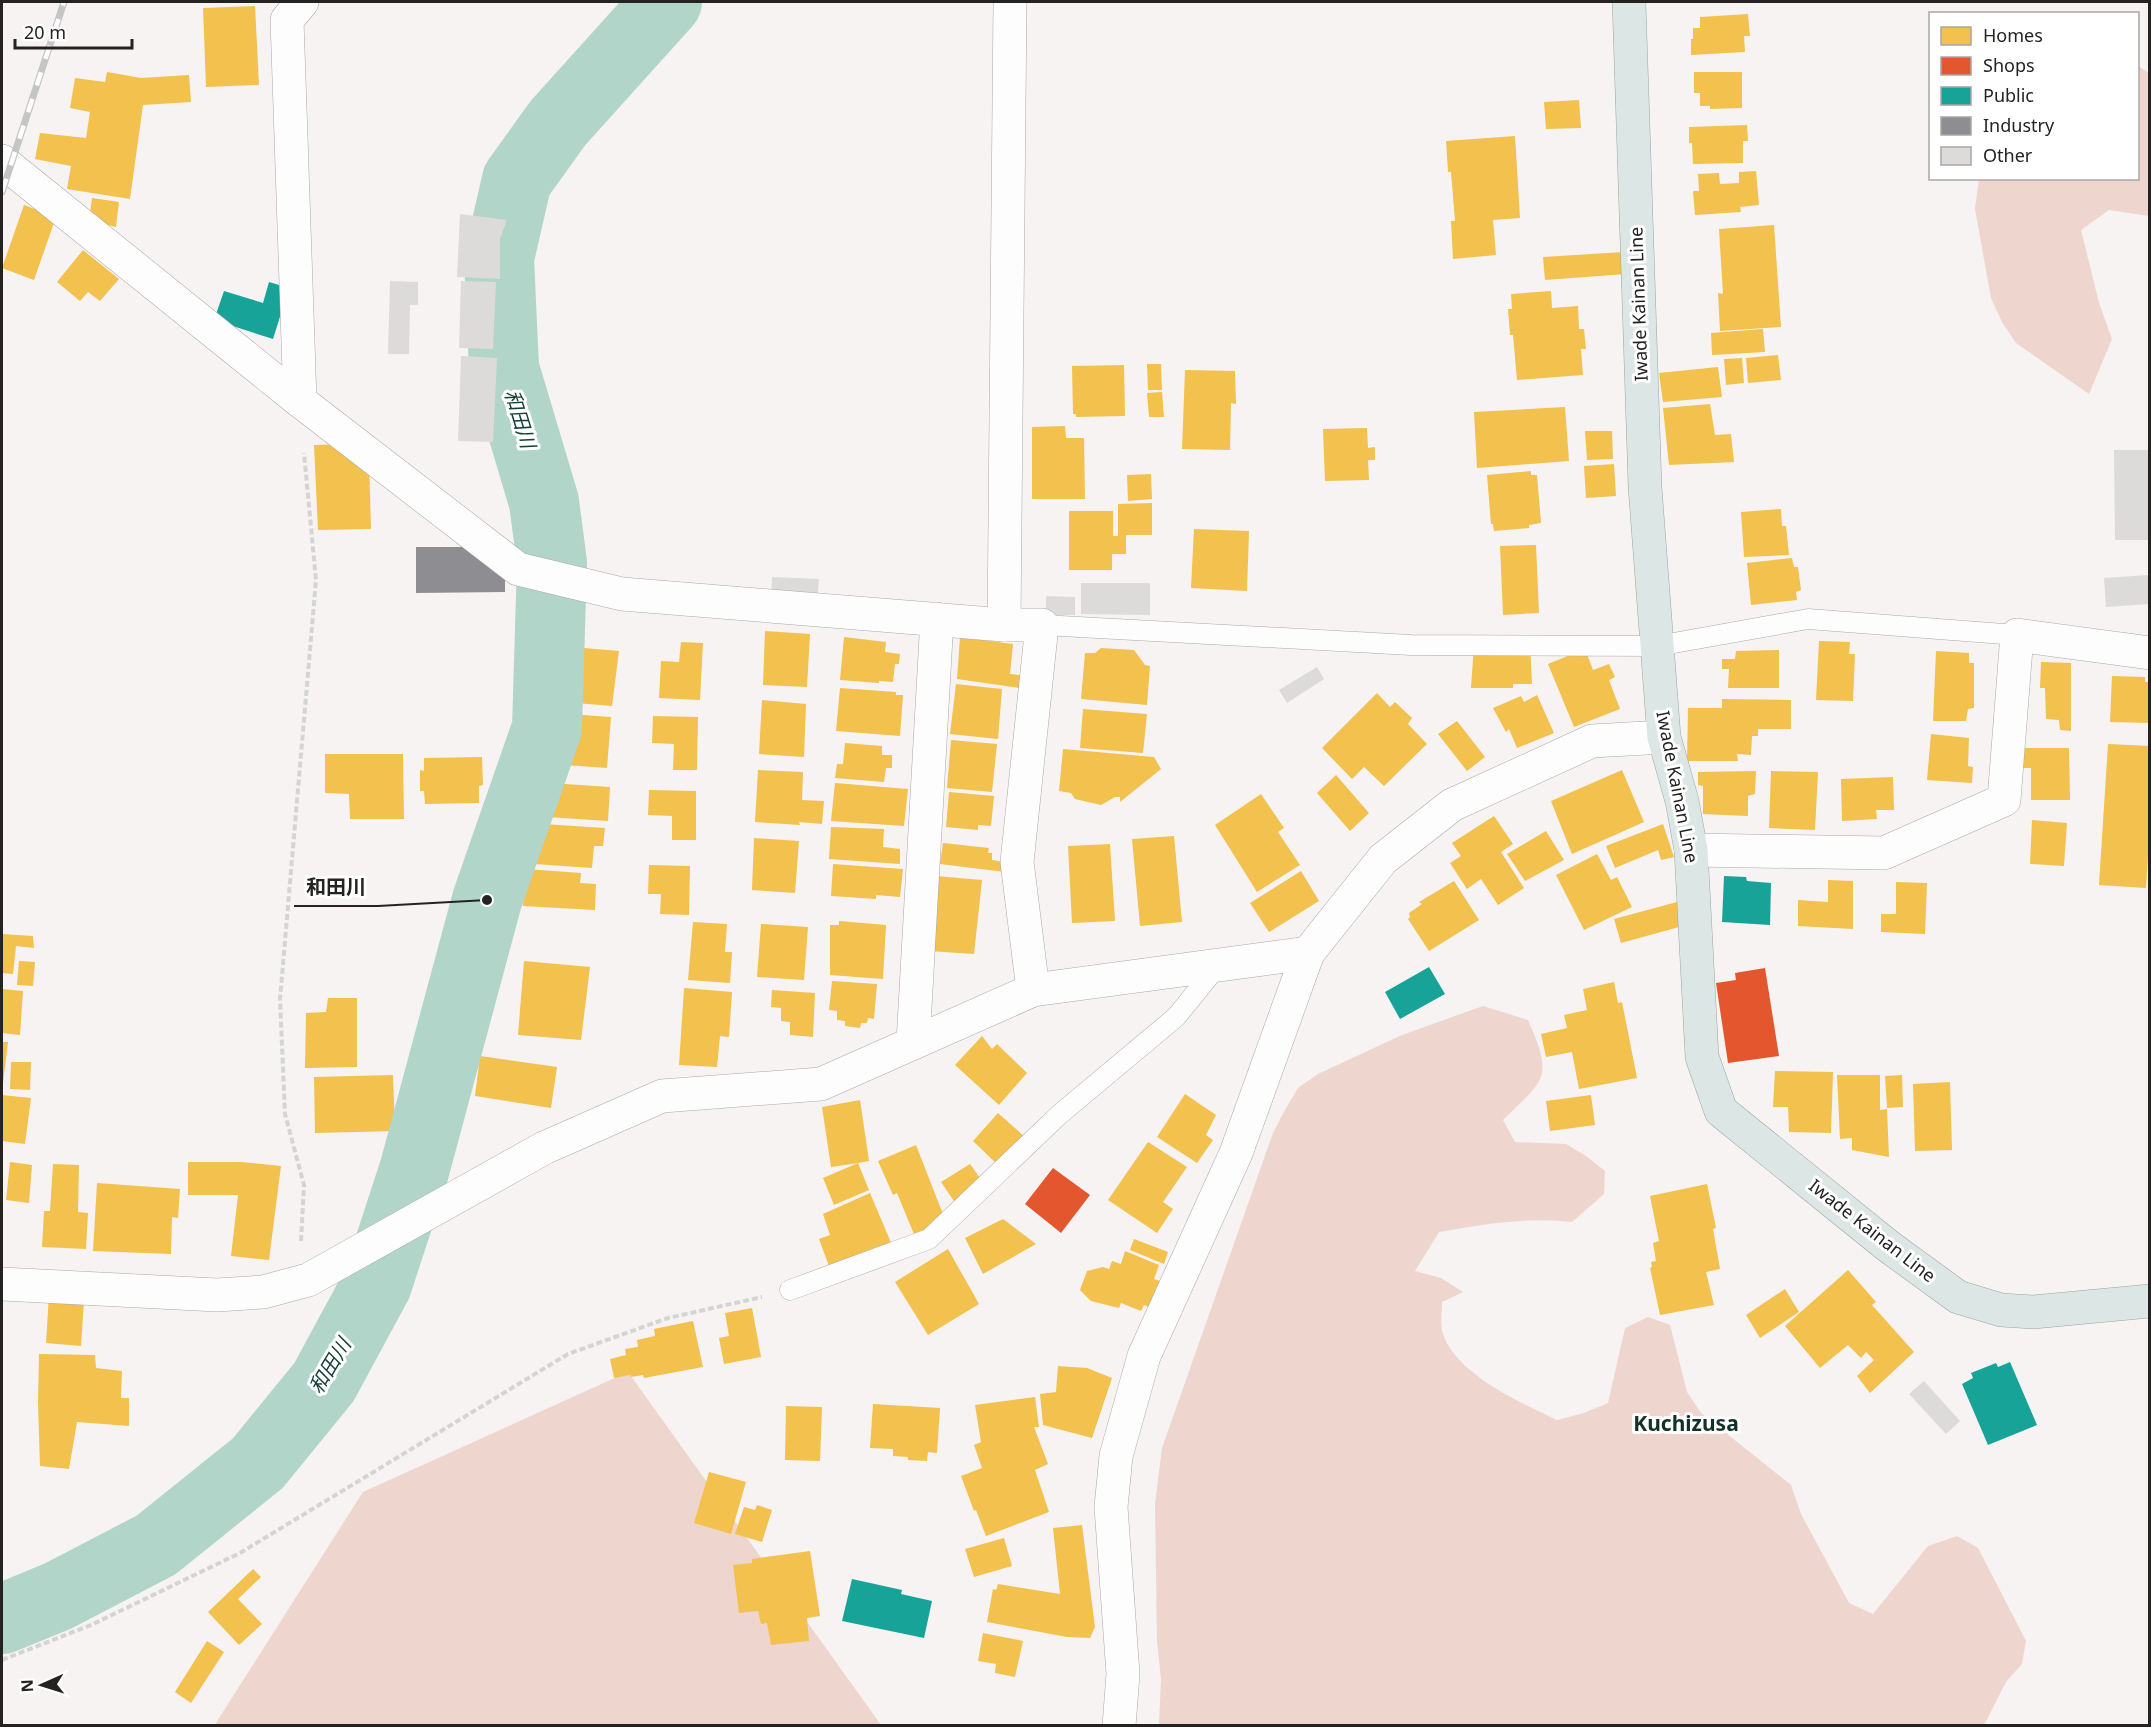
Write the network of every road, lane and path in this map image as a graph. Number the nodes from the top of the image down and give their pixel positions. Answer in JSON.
{"nodes":[{"id":1,"x":302,"y":2,"type":"edge"},
{"id":2,"x":1010,"y":2,"type":"edge"},
{"id":3,"x":1629,"y":2,"type":"edge"},
{"id":4,"x":2,"y":161,"type":"edge"},
{"id":5,"x":300,"y":401,"type":"junction"},
{"id":6,"x":937,"y":619,"type":"junction"},
{"id":7,"x":1004,"y":625,"type":"junction"},
{"id":8,"x":1042,"y":625,"type":"junction"},
{"id":9,"x":2017,"y":635,"type":"junction"},
{"id":10,"x":1657,"y":646,"type":"junction"},
{"id":11,"x":2150,"y":653,"type":"edge"},
{"id":12,"x":1664,"y":737,"type":"junction"},
{"id":13,"x":1691,"y":850,"type":"junction"},
{"id":14,"x":1308,"y":953,"type":"junction"},
{"id":15,"x":1219,"y":964,"type":"junction"},
{"id":16,"x":1033,"y":990,"type":"junction"},
{"id":17,"x":913,"y":1043,"type":"junction"},
{"id":18,"x":308,"y":1280,"type":"junction"},
{"id":19,"x":2,"y":1284,"type":"edge"},
{"id":20,"x":790,"y":1290,"type":"joint"},
{"id":21,"x":2150,"y":1301,"type":"edge"},
{"id":22,"x":2,"y":1660,"type":"edge"},
{"id":23,"x":1119,"y":1725,"type":"edge"}],
"edges":[{"from":1,"to":5,"type":"street"},
{"from":2,"to":7,"type":"street"},
{"from":3,"to":10,"type":"main road","name":"Iwade Kainan Line"},
{"from":4,"to":5,"type":"street"},
{"from":5,"to":6,"type":"street"},
{"from":5,"to":18,"type":"path"},
{"from":6,"to":7,"type":"street"},
{"from":6,"to":17,"type":"street"},
{"from":7,"to":8,"type":"street"},
{"from":8,"to":10,"type":"lane"},
{"from":8,"to":16,"type":"street"},
{"from":9,"to":10,"type":"lane"},
{"from":9,"to":11,"type":"street"},
{"from":9,"to":13,"type":"street"},
{"from":10,"to":12,"type":"main road","name":"Iwade Kainan Line"},
{"from":12,"to":13,"type":"main road","name":"Iwade Kainan Line"},
{"from":12,"to":14,"type":"street"},
{"from":13,"to":21,"type":"main road","name":"Iwade Kainan Line"},
{"from":14,"to":15,"type":"street"},
{"from":14,"to":23,"type":"street"},
{"from":15,"to":16,"type":"street"},
{"from":15,"to":20,"type":"lane"},
{"from":16,"to":17,"type":"street"},
{"from":17,"to":18,"type":"street"},
{"from":18,"to":19,"type":"street"},
{"from":20,"to":22,"type":"path"}]}
